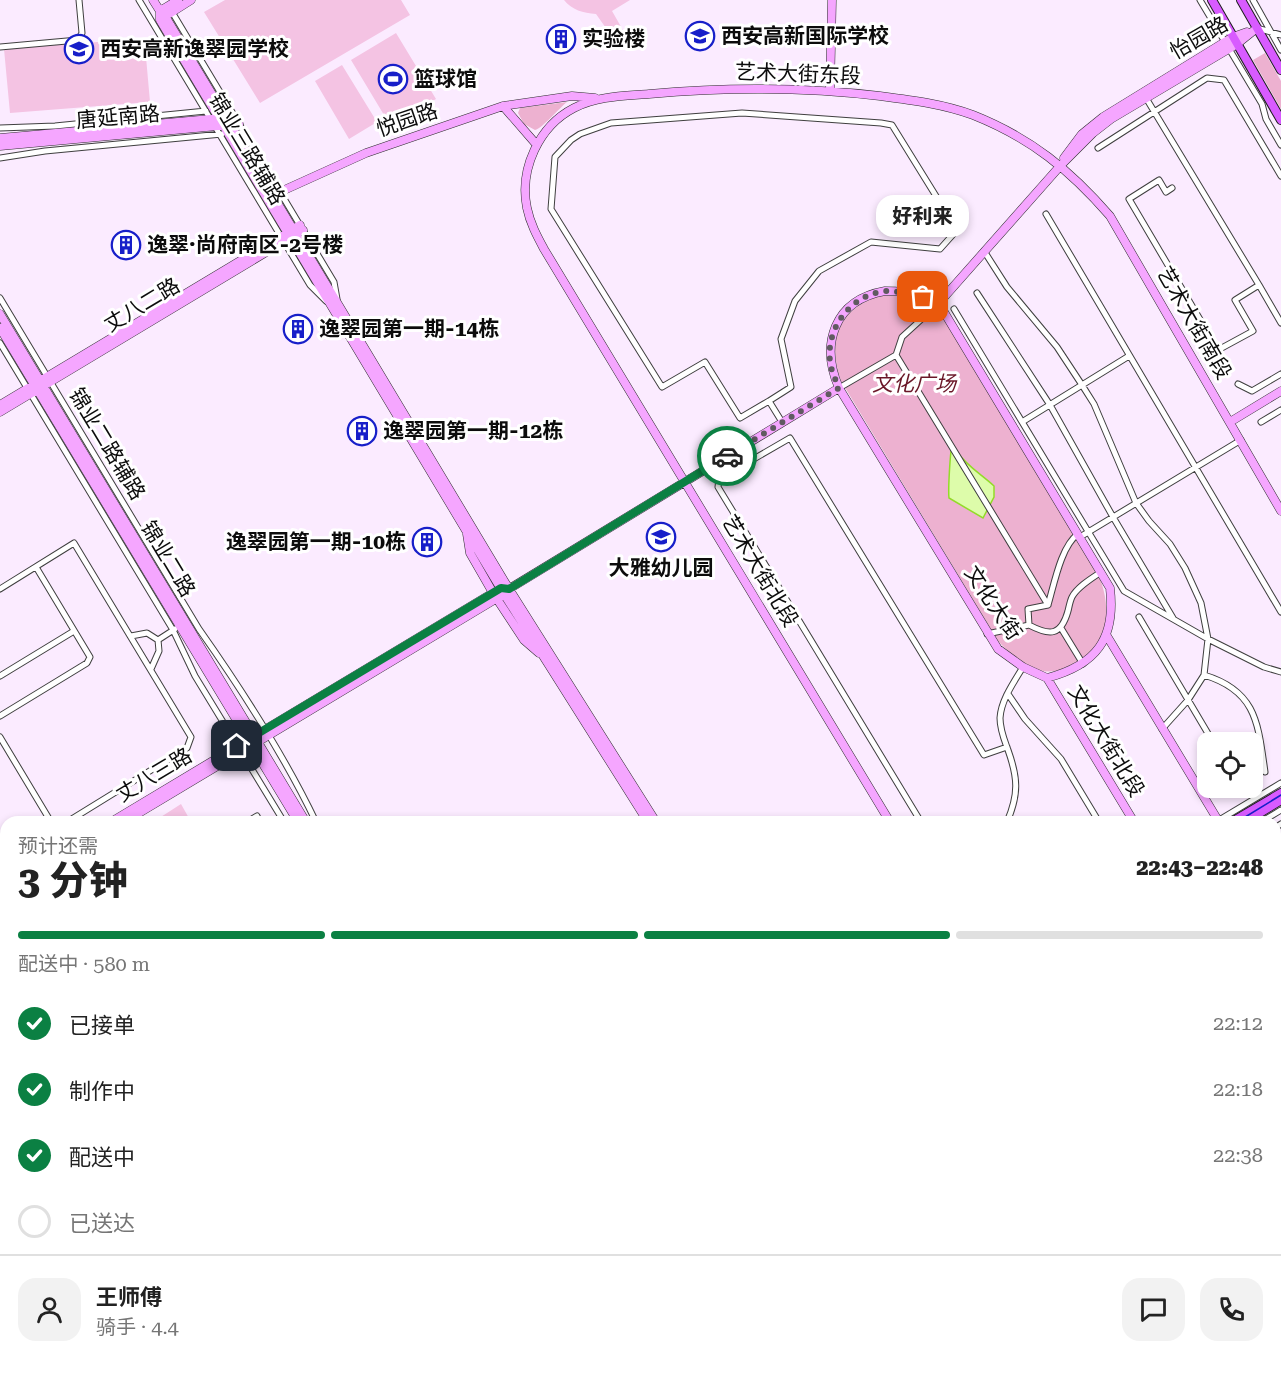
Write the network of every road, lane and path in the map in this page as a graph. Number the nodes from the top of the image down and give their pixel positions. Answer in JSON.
{"nodes":[{"id":1,"x":79,"y":0,"type":"edge"},
{"id":2,"x":139,"y":0,"type":"edge"},
{"id":3,"x":153,"y":0,"type":"edge"},
{"id":4,"x":178,"y":0,"type":"edge"},
{"id":5,"x":191,"y":0,"type":"edge"},
{"id":6,"x":832,"y":0,"type":"edge"},
{"id":7,"x":1200,"y":0,"type":"edge"},
{"id":8,"x":1212,"y":0,"type":"edge"},
{"id":9,"x":1241,"y":0,"type":"edge"},
{"id":10,"x":1252,"y":0,"type":"edge"},
{"id":11,"x":164,"y":15,"type":"junction"},
{"id":12,"x":1257,"y":28,"type":"junction"},
{"id":13,"x":1270,"y":31,"type":"junction"},
{"id":14,"x":1281,"y":35,"type":"edge"},
{"id":15,"x":1231,"y":43,"type":"junction"},
{"id":16,"x":0,"y":47,"type":"edge"},
{"id":17,"x":1281,"y":50,"type":"edge"},
{"id":18,"x":1281,"y":70,"type":"edge"},
{"id":19,"x":830,"y":91,"type":"junction"},
{"id":20,"x":601,"y":98,"type":"junction"},
{"id":21,"x":1146,"y":98,"type":"junction"},
{"id":22,"x":502,"y":106,"type":"junction"},
{"id":23,"x":210,"y":111,"type":"junction"},
{"id":24,"x":1154,"y":111,"type":"junction"},
{"id":25,"x":1281,"y":120,"type":"edge"},
{"id":26,"x":223,"y":122,"type":"junction"},
{"id":27,"x":0,"y":128,"type":"edge"},
{"id":28,"x":224,"y":134,"type":"junction"},
{"id":29,"x":0,"y":138,"type":"edge"},
{"id":30,"x":536,"y":144,"type":"junction"},
{"id":31,"x":1281,"y":145,"type":"edge"},
{"id":32,"x":0,"y":146,"type":"edge"},
{"id":33,"x":1098,"y":148,"type":"dead end"},
{"id":34,"x":0,"y":158,"type":"edge"},
{"id":35,"x":1060,"y":165,"type":"junction"},
{"id":36,"x":1281,"y":176,"type":"edge"},
{"id":37,"x":1172,"y":188,"type":"dead end"},
{"id":38,"x":273,"y":194,"type":"junction"},
{"id":39,"x":1046,"y":214,"type":"dead end"},
{"id":40,"x":292,"y":233,"type":"junction"},
{"id":41,"x":984,"y":250,"type":"junction"},
{"id":42,"x":1259,"y":285,"type":"junction"},
{"id":43,"x":977,"y":293,"type":"dead end"},
{"id":44,"x":0,"y":298,"type":"edge"},
{"id":45,"x":938,"y":304,"type":"junction"},
{"id":46,"x":336,"y":306,"type":"junction"},
{"id":47,"x":954,"y":309,"type":"dead end"},
{"id":48,"x":0,"y":314,"type":"edge"},
{"id":49,"x":1281,"y":323,"type":"edge"},
{"id":50,"x":0,"y":328,"type":"edge"},
{"id":51,"x":0,"y":343,"type":"edge"},
{"id":52,"x":896,"y":355,"type":"junction"},
{"id":53,"x":1129,"y":356,"type":"junction"},
{"id":54,"x":1281,"y":374,"type":"edge"},
{"id":55,"x":1238,"y":384,"type":"dead end"},
{"id":56,"x":38,"y":385,"type":"junction"},
{"id":57,"x":1082,"y":385,"type":"junction"},
{"id":58,"x":839,"y":388,"type":"junction"},
{"id":59,"x":1281,"y":392,"type":"edge"},
{"id":60,"x":769,"y":401,"type":"junction"},
{"id":61,"x":0,"y":405,"type":"edge"},
{"id":62,"x":1050,"y":405,"type":"junction"},
{"id":63,"x":1281,"y":410,"type":"edge"},
{"id":64,"x":0,"y":412,"type":"edge"},
{"id":65,"x":782,"y":422,"type":"junction"},
{"id":66,"x":1022,"y":422,"type":"junction"},
{"id":67,"x":1230,"y":422,"type":"junction"},
{"id":68,"x":1261,"y":422,"type":"dead end"},
{"id":69,"x":1241,"y":440,"type":"junction"},
{"id":70,"x":1196,"y":466,"type":"junction"},
{"id":71,"x":685,"y":481,"type":"junction"},
{"id":72,"x":1136,"y":503,"type":"junction"},
{"id":73,"x":1281,"y":511,"type":"edge"},
{"id":74,"x":1113,"y":517,"type":"junction"},
{"id":75,"x":1089,"y":531,"type":"junction"},
{"id":76,"x":1079,"y":535,"type":"junction"},
{"id":77,"x":36,"y":567,"type":"junction"},
{"id":78,"x":1101,"y":572,"type":"junction"},
{"id":79,"x":0,"y":589,"type":"edge"},
{"id":80,"x":501,"y":592,"type":"junction"},
{"id":81,"x":1048,"y":605,"type":"junction"},
{"id":82,"x":1281,"y":612,"type":"edge"},
{"id":83,"x":1139,"y":617,"type":"dead end"},
{"id":84,"x":1174,"y":620,"type":"junction"},
{"id":85,"x":1029,"y":625,"type":"junction"},
{"id":86,"x":179,"y":626,"type":"junction"},
{"id":87,"x":1061,"y":628,"type":"junction"},
{"id":88,"x":74,"y":631,"type":"junction"},
{"id":89,"x":987,"y":634,"type":"junction"},
{"id":90,"x":131,"y":636,"type":"junction"},
{"id":91,"x":1107,"y":636,"type":"junction"},
{"id":92,"x":158,"y":639,"type":"junction"},
{"id":93,"x":1208,"y":639,"type":"junction"},
{"id":94,"x":1083,"y":664,"type":"junction"},
{"id":95,"x":1023,"y":667,"type":"junction"},
{"id":96,"x":151,"y":669,"type":"junction"},
{"id":97,"x":1281,"y":672,"type":"edge"},
{"id":98,"x":1204,"y":675,"type":"junction"},
{"id":99,"x":0,"y":676,"type":"edge"},
{"id":100,"x":1047,"y":678,"type":"junction"},
{"id":101,"x":1008,"y":694,"type":"junction"},
{"id":102,"x":1188,"y":700,"type":"junction"},
{"id":103,"x":0,"y":716,"type":"edge"},
{"id":104,"x":1162,"y":729,"type":"junction"},
{"id":105,"x":1207,"y":732,"type":"edge"},
{"id":106,"x":266,"y":733,"type":"junction"},
{"id":107,"x":0,"y":737,"type":"edge"},
{"id":108,"x":253,"y":740,"type":"junction"},
{"id":109,"x":1007,"y":747,"type":"junction"},
{"id":110,"x":239,"y":749,"type":"junction"},
{"id":111,"x":1264,"y":772,"type":"dead end"},
{"id":112,"x":1281,"y":783,"type":"edge"},
{"id":113,"x":1281,"y":793,"type":"edge"},
{"id":114,"x":1281,"y":800,"type":"edge"},
{"id":115,"x":47,"y":816,"type":"edge"},
{"id":116,"x":78,"y":816,"type":"edge"},
{"id":117,"x":130,"y":816,"type":"edge"},
{"id":118,"x":280,"y":816,"type":"edge"},
{"id":119,"x":295,"y":816,"type":"edge"},
{"id":120,"x":302,"y":816,"type":"edge"},
{"id":121,"x":313,"y":816,"type":"edge"},
{"id":122,"x":644,"y":816,"type":"edge"},
{"id":123,"x":652,"y":816,"type":"edge"},
{"id":124,"x":886,"y":816,"type":"edge"},
{"id":125,"x":917,"y":816,"type":"edge"},
{"id":126,"x":1009,"y":816,"type":"edge"},
{"id":127,"x":1095,"y":816,"type":"edge"},
{"id":128,"x":1130,"y":816,"type":"edge"},
{"id":129,"x":1214,"y":816,"type":"edge"},
{"id":130,"x":1228,"y":816,"type":"edge"},
{"id":131,"x":1242,"y":816,"type":"edge"},
{"id":132,"x":1255,"y":816,"type":"edge"}],
"edges":[{"from":1,"to":16,"type":"street"},
{"from":2,"to":23,"type":"street","name":"锦业三路辅路"},
{"from":3,"to":11,"type":"street"},
{"from":4,"to":11,"type":"street"},
{"from":5,"to":11,"type":"street"},
{"from":6,"to":19,"type":"street"},
{"from":7,"to":15,"type":"street"},
{"from":8,"to":15,"type":"main road"},
{"from":9,"to":12,"type":"main road"},
{"from":10,"to":13,"type":"street"},
{"from":11,"to":23,"type":"street"},
{"from":11,"to":26,"type":"street"},
{"from":11,"to":26,"type":"street","name":"锦业三路辅路"},
{"from":12,"to":13,"type":"street"},
{"from":12,"to":15,"type":"street","name":"怡园路"},
{"from":12,"to":18,"type":"main road"},
{"from":13,"to":14,"type":"street"},
{"from":13,"to":17,"type":"street"},
{"from":15,"to":21,"type":"street","name":"怡园路"},
{"from":15,"to":25,"type":"main road"},
{"from":15,"to":31,"type":"street"},
{"from":15,"to":35,"type":"street","name":"怡园路"},
{"from":19,"to":20,"type":"street","name":"艺术大街东段"},
{"from":19,"to":35,"type":"street","name":"艺术大街东段"},
{"from":20,"to":22,"type":"street","name":"悦园路"},
{"from":20,"to":30,"type":"street","name":"艺术大街东段"},
{"from":21,"to":24,"type":"street"},
{"from":21,"to":35,"type":"street","name":"怡园路"},
{"from":22,"to":30,"type":"street"},
{"from":22,"to":38,"type":"street","name":"悦园路"},
{"from":23,"to":26,"type":"street"},
{"from":23,"to":27,"type":"street"},
{"from":24,"to":33,"type":"street"},
{"from":24,"to":36,"type":"street"},
{"from":24,"to":42,"type":"street"},
{"from":26,"to":28,"type":"street"},
{"from":26,"to":29,"type":"street","name":"唐延南路"},
{"from":26,"to":32,"type":"street","name":"唐延南路"},
{"from":26,"to":38,"type":"street"},
{"from":28,"to":34,"type":"street"},
{"from":28,"to":38,"type":"street"},
{"from":28,"to":40,"type":"street","name":"锦业三路辅路"},
{"from":30,"to":71,"type":"street","name":"艺术大街北段"},
{"from":35,"to":41,"type":"street","name":"怡园路"},
{"from":35,"to":67,"type":"street","name":"艺术大街南段"},
{"from":37,"to":42,"type":"street"},
{"from":38,"to":40,"type":"street"},
{"from":39,"to":53,"type":"street"},
{"from":40,"to":46,"type":"street"},
{"from":40,"to":46,"type":"street","name":"锦业三路辅路"},
{"from":40,"to":56,"type":"street","name":"丈八二路"},
{"from":41,"to":45,"type":"street","name":"怡园路"},
{"from":41,"to":57,"type":"street"},
{"from":42,"to":49,"type":"street"},
{"from":43,"to":62,"type":"street"},
{"from":44,"to":56,"type":"street","name":"锦业二路辅路"},
{"from":45,"to":52,"type":"street"},
{"from":45,"to":58,"type":"street","name":"文化大街"},
{"from":45,"to":76,"type":"street"},
{"from":46,"to":80,"type":"street"},
{"from":46,"to":80,"type":"street"},
{"from":47,"to":66,"type":"street"},
{"from":48,"to":56,"type":"street","name":"锦业二路"},
{"from":50,"to":56,"type":"street","name":"锦业二路"},
{"from":51,"to":56,"type":"street","name":"锦业二路辅路"},
{"from":52,"to":58,"type":"street"},
{"from":52,"to":81,"type":"street"},
{"from":53,"to":57,"type":"street"},
{"from":53,"to":70,"type":"street"},
{"from":54,"to":55,"type":"street"},
{"from":56,"to":61,"type":"street","name":"丈八二路"},
{"from":56,"to":64,"type":"street","name":"丈八二路"},
{"from":56,"to":86,"type":"street","name":"锦业二路"},
{"from":56,"to":106,"type":"street","name":"锦业二路辅路"},
{"from":57,"to":62,"type":"street"},
{"from":57,"to":72,"type":"street"},
{"from":58,"to":65,"type":"street"},
{"from":58,"to":89,"type":"street","name":"文化大街"},
{"from":59,"to":67,"type":"street"},
{"from":60,"to":60,"type":"street"},
{"from":60,"to":65,"type":"street"},
{"from":62,"to":66,"type":"street"},
{"from":62,"to":74,"type":"street"},
{"from":63,"to":68,"type":"street"},
{"from":65,"to":71,"type":"street"},
{"from":66,"to":75,"type":"street"},
{"from":67,"to":69,"type":"street","name":"艺术大街南段"},
{"from":69,"to":70,"type":"street"},
{"from":69,"to":73,"type":"street","name":"艺术大街南段"},
{"from":70,"to":72,"type":"street"},
{"from":70,"to":82,"type":"street"},
{"from":71,"to":80,"type":"street"},
{"from":71,"to":124,"type":"street","name":"艺术大街北段"},
{"from":72,"to":74,"type":"street"},
{"from":72,"to":93,"type":"street"},
{"from":74,"to":75,"type":"street"},
{"from":74,"to":84,"type":"street"},
{"from":75,"to":76,"type":"street"},
{"from":75,"to":84,"type":"street"},
{"from":76,"to":78,"type":"street"},
{"from":76,"to":81,"type":"street"},
{"from":77,"to":79,"type":"street"},
{"from":77,"to":88,"type":"street"},
{"from":77,"to":90,"type":"street"},
{"from":78,"to":87,"type":"street"},
{"from":78,"to":91,"type":"street"},
{"from":80,"to":106,"type":"street","name":"丈八三路"},
{"from":80,"to":122,"type":"street"},
{"from":80,"to":123,"type":"street"},
{"from":81,"to":85,"type":"street"},
{"from":83,"to":102,"type":"street"},
{"from":84,"to":93,"type":"street"},
{"from":85,"to":87,"type":"street"},
{"from":85,"to":89,"type":"street"},
{"from":86,"to":92,"type":"street"},
{"from":86,"to":108,"type":"street","name":"锦业二路"},
{"from":86,"to":110,"type":"street"},
{"from":87,"to":94,"type":"street"},
{"from":88,"to":99,"type":"street"},
{"from":88,"to":103,"type":"street"},
{"from":89,"to":95,"type":"street","name":"文化大街"},
{"from":90,"to":92,"type":"street"},
{"from":90,"to":96,"type":"street"},
{"from":91,"to":94,"type":"street"},
{"from":91,"to":104,"type":"street"},
{"from":92,"to":96,"type":"street"},
{"from":93,"to":97,"type":"street"},
{"from":93,"to":98,"type":"street"},
{"from":94,"to":100,"type":"street"},
{"from":95,"to":100,"type":"street","name":"文化大街"},
{"from":95,"to":101,"type":"street"},
{"from":96,"to":116,"type":"street"},
{"from":98,"to":102,"type":"street"},
{"from":98,"to":111,"type":"street"},
{"from":100,"to":128,"type":"street","name":"文化大街北段"},
{"from":101,"to":109,"type":"street"},
{"from":101,"to":127,"type":"street"},
{"from":102,"to":104,"type":"street"},
{"from":102,"to":105,"type":"street"},
{"from":104,"to":129,"type":"street"},
{"from":106,"to":108,"type":"street","name":"丈八三路"},
{"from":106,"to":121,"type":"street","name":"锦业二路辅路"},
{"from":107,"to":115,"type":"street"},
{"from":108,"to":110,"type":"street","name":"丈八三路"},
{"from":108,"to":119,"type":"street","name":"锦业二路"},
{"from":108,"to":120,"type":"street","name":"锦业二路"},
{"from":109,"to":125,"type":"street"},
{"from":109,"to":126,"type":"street"},
{"from":110,"to":117,"type":"street","name":"丈八三路"},
{"from":110,"to":118,"type":"street"},
{"from":112,"to":130,"type":"street"},
{"from":113,"to":131,"type":"main road"},
{"from":114,"to":132,"type":"main road"}]}
